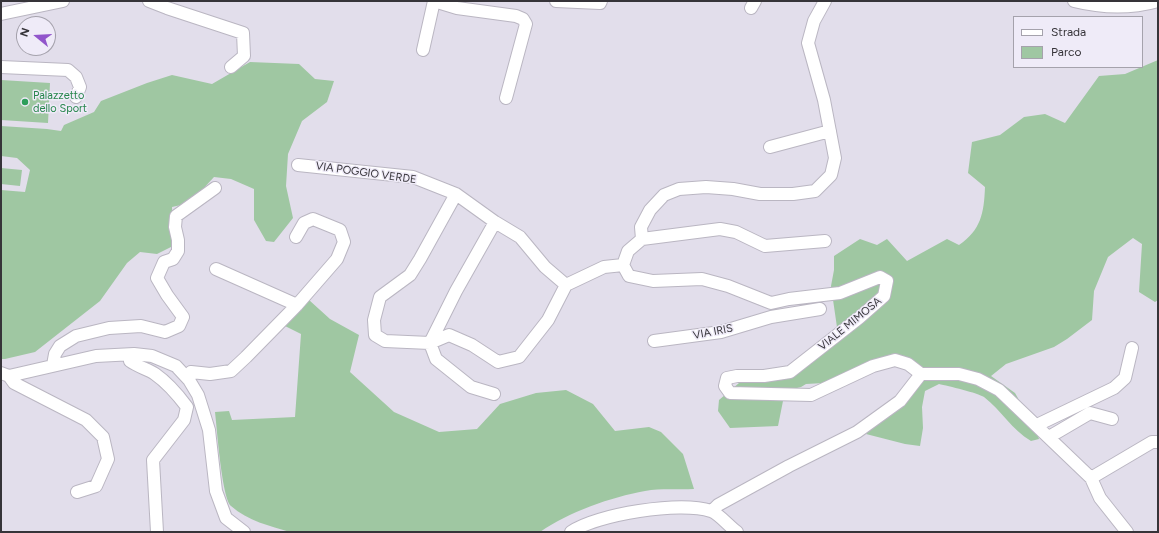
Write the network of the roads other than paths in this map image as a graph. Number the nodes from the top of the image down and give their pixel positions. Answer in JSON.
{"nodes":[{"id":1,"x":63,"y":1,"type":"edge"},
{"id":2,"x":149,"y":1,"type":"edge"},
{"id":3,"x":434,"y":1,"type":"edge"},
{"id":4,"x":556,"y":1,"type":"edge"},
{"id":5,"x":601,"y":1,"type":"edge"},
{"id":6,"x":825,"y":1,"type":"edge"},
{"id":7,"x":1074,"y":1,"type":"edge"},
{"id":8,"x":1158,"y":1,"type":"edge"},
{"id":9,"x":19,"y":5,"type":"edge"},
{"id":10,"x":1,"y":14,"type":"edge"},
{"id":11,"x":423,"y":50,"type":"dead end"},
{"id":12,"x":1,"y":67,"type":"edge"},
{"id":13,"x":231,"y":67,"type":"dead end"},
{"id":14,"x":76,"y":98,"type":"dead end"},
{"id":15,"x":506,"y":98,"type":"dead end"},
{"id":16,"x":830,"y":131,"type":"junction"},
{"id":17,"x":770,"y":147,"type":"dead end"},
{"id":18,"x":298,"y":165,"type":"dead end"},
{"id":19,"x":215,"y":188,"type":"dead end"},
{"id":20,"x":456,"y":194,"type":"junction"},
{"id":21,"x":495,"y":222,"type":"junction"},
{"id":22,"x":296,"y":237,"type":"dead end"},
{"id":23,"x":642,"y":239,"type":"junction"},
{"id":24,"x":825,"y":241,"type":"dead end"},
{"id":25,"x":623,"y":265,"type":"junction"},
{"id":26,"x":216,"y":270,"type":"dead end"},
{"id":27,"x":566,"y":285,"type":"junction"},
{"id":28,"x":771,"y":303,"type":"junction"},
{"id":29,"x":297,"y":305,"type":"junction"},
{"id":30,"x":820,"y":309,"type":"dead end"},
{"id":31,"x":771,"y":317,"type":"junction"},
{"id":32,"x":654,"y":341,"type":"dead end"},
{"id":33,"x":430,"y":343,"type":"junction"},
{"id":34,"x":1132,"y":348,"type":"dead end"},
{"id":35,"x":134,"y":354,"type":"junction"},
{"id":36,"x":53,"y":365,"type":"junction"},
{"id":37,"x":5,"y":374,"type":"edge"},
{"id":38,"x":921,"y":374,"type":"junction"},
{"id":39,"x":189,"y":380,"type":"junction"},
{"id":40,"x":494,"y":394,"type":"dead end"},
{"id":41,"x":1112,"y":419,"type":"dead end"},
{"id":42,"x":1036,"y":425,"type":"junction"},
{"id":43,"x":1049,"y":437,"type":"junction"},
{"id":44,"x":1158,"y":442,"type":"edge"},
{"id":45,"x":1091,"y":478,"type":"junction"},
{"id":46,"x":77,"y":492,"type":"dead end"},
{"id":47,"x":712,"y":511,"type":"junction"},
{"id":48,"x":157,"y":532,"type":"edge"},
{"id":49,"x":244,"y":532,"type":"edge"},
{"id":50,"x":571,"y":532,"type":"edge"},
{"id":51,"x":737,"y":532,"type":"edge"},
{"id":52,"x":1127,"y":532,"type":"edge"}],
"edges":[{"from":1,"to":9,"type":"street"},
{"from":2,"to":13,"type":"street"},
{"from":3,"to":11,"type":"street"},
{"from":3,"to":15,"type":"street"},
{"from":4,"to":5,"type":"street"},
{"from":6,"to":16,"type":"street"},
{"from":7,"to":8,"type":"street"},
{"from":9,"to":10,"type":"street"},
{"from":12,"to":14,"type":"street"},
{"from":16,"to":17,"type":"street"},
{"from":16,"to":23,"type":"street"},
{"from":18,"to":20,"type":"street","name":"VIA POGGIO VERDE"},
{"from":19,"to":36,"type":"street"},
{"from":20,"to":21,"type":"street","name":"VIA POGGIO VERDE"},
{"from":20,"to":33,"type":"street"},
{"from":21,"to":27,"type":"street","name":"VIA POGGIO VERDE"},
{"from":21,"to":33,"type":"street"},
{"from":22,"to":29,"type":"street"},
{"from":23,"to":24,"type":"street"},
{"from":23,"to":25,"type":"street"},
{"from":25,"to":27,"type":"street"},
{"from":25,"to":28,"type":"street"},
{"from":26,"to":29,"type":"street"},
{"from":27,"to":33,"type":"street"},
{"from":28,"to":31,"type":"street"},
{"from":28,"to":38,"type":"street","name":"VIALE MIMOSA"},
{"from":29,"to":39,"type":"street"},
{"from":30,"to":31,"type":"street","name":"VIA IRIS"},
{"from":31,"to":32,"type":"street","name":"VIA IRIS"},
{"from":33,"to":40,"type":"street"},
{"from":34,"to":42,"type":"street"},
{"from":35,"to":36,"type":"street"},
{"from":35,"to":39,"type":"street"},
{"from":35,"to":48,"type":"street"},
{"from":36,"to":37,"type":"street"},
{"from":37,"to":46,"type":"street"},
{"from":38,"to":42,"type":"street"},
{"from":38,"to":47,"type":"street"},
{"from":39,"to":49,"type":"street"},
{"from":41,"to":43,"type":"street"},
{"from":42,"to":43,"type":"street"},
{"from":43,"to":45,"type":"street"},
{"from":44,"to":45,"type":"street"},
{"from":45,"to":52,"type":"street"},
{"from":47,"to":50,"type":"street"},
{"from":47,"to":51,"type":"street"}]}
